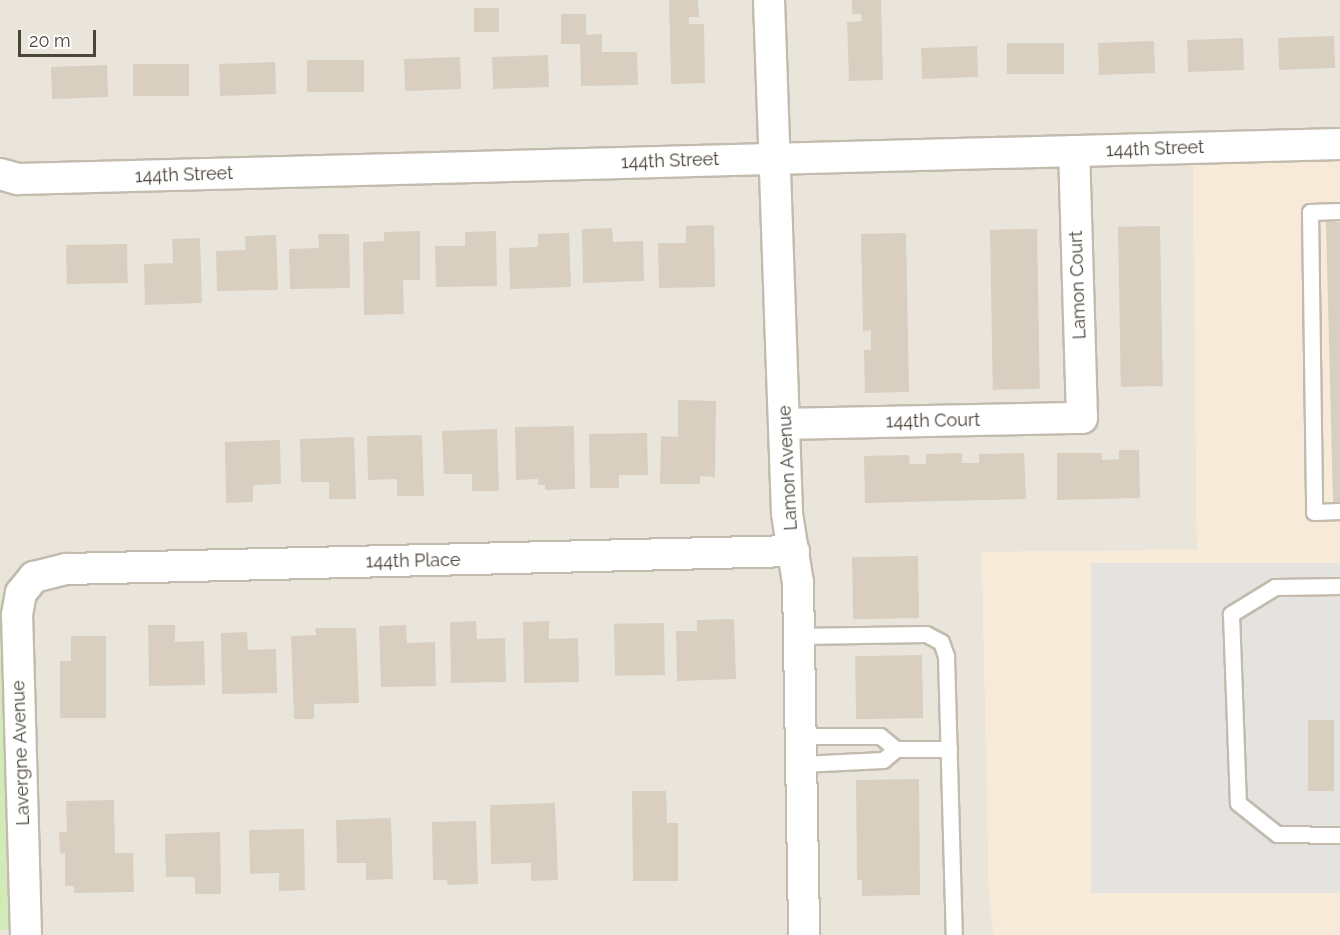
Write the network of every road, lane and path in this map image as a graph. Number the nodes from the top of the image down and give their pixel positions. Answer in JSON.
{"nodes":[{"id":1,"x":769,"y":0,"type":"edge"},
{"id":2,"x":1340,"y":144,"type":"edge"},
{"id":3,"x":1074,"y":151,"type":"junction"},
{"id":4,"x":774,"y":158,"type":"junction"},
{"id":5,"x":0,"y":174,"type":"edge"},
{"id":6,"x":1340,"y":211,"type":"edge"},
{"id":7,"x":1082,"y":418,"type":"joint"},
{"id":8,"x":785,"y":424,"type":"junction"},
{"id":9,"x":1340,"y":511,"type":"edge"},
{"id":10,"x":794,"y":552,"type":"junction"},
{"id":11,"x":34,"y":577,"type":"joint"},
{"id":12,"x":1340,"y":586,"type":"edge"},
{"id":13,"x":799,"y":636,"type":"junction"},
{"id":14,"x":896,"y":748,"type":"junction"},
{"id":15,"x":949,"y":749,"type":"junction"},
{"id":16,"x":801,"y":750,"type":"junction"},
{"id":17,"x":1340,"y":835,"type":"edge"},
{"id":18,"x":26,"y":935,"type":"edge"},
{"id":19,"x":804,"y":935,"type":"edge"},
{"id":20,"x":954,"y":935,"type":"edge"}],
"edges":[{"from":1,"to":4,"type":"street","name":"Lamon Avenue"},
{"from":2,"to":3,"type":"street","name":"144th Street"},
{"from":3,"to":4,"type":"street","name":"144th Street"},
{"from":3,"to":7,"type":"street","name":"Lamon Court"},
{"from":4,"to":5,"type":"street","name":"144th Street"},
{"from":4,"to":8,"type":"street","name":"Lamon Avenue"},
{"from":6,"to":9,"type":"lane"},
{"from":7,"to":8,"type":"street","name":"144th Court"},
{"from":8,"to":10,"type":"street","name":"Lamon Avenue"},
{"from":10,"to":11,"type":"street","name":"144th Place"},
{"from":10,"to":13,"type":"street","name":"Lamon Avenue"},
{"from":11,"to":18,"type":"street","name":"Lavergne Avenue"},
{"from":12,"to":17,"type":"lane"},
{"from":13,"to":15,"type":"lane"},
{"from":13,"to":16,"type":"street","name":"Lamon Avenue"},
{"from":14,"to":15,"type":"lane"},
{"from":14,"to":16,"type":"lane"},
{"from":14,"to":16,"type":"lane"},
{"from":15,"to":20,"type":"lane"},
{"from":16,"to":19,"type":"street","name":"Lamon Avenue"}]}
